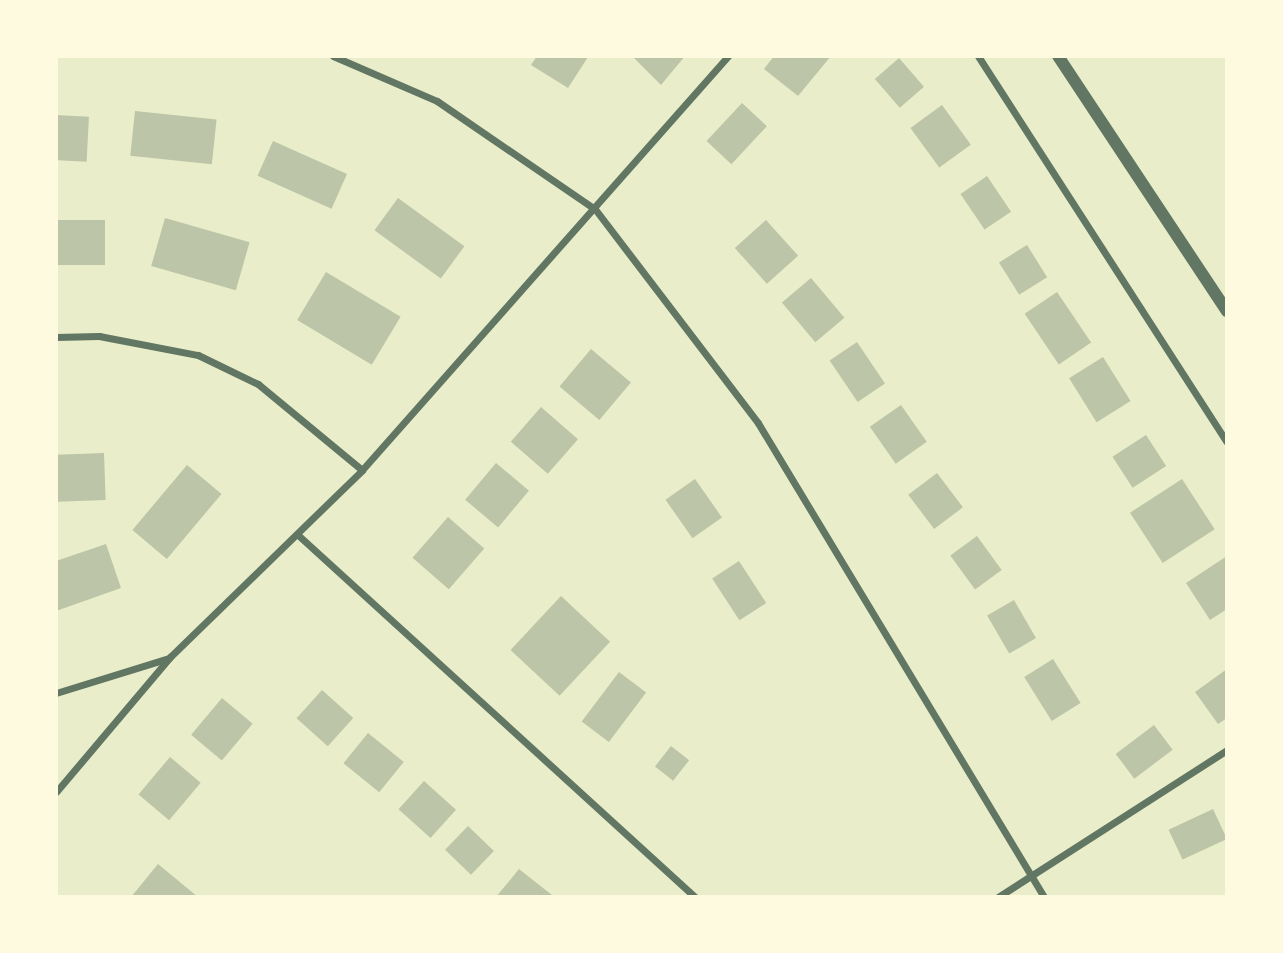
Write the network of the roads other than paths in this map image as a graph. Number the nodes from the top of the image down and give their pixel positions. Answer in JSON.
{"nodes":[{"id":1,"x":333,"y":56,"type":"edge"},
{"id":2,"x":728,"y":56,"type":"edge"},
{"id":3,"x":978,"y":56,"type":"edge"},
{"id":4,"x":1058,"y":56,"type":"edge"},
{"id":5,"x":596,"y":209,"type":"junction"},
{"id":6,"x":1227,"y":311,"type":"edge"},
{"id":7,"x":56,"y":337,"type":"edge"},
{"id":8,"x":1227,"y":442,"type":"edge"},
{"id":9,"x":362,"y":470,"type":"junction"},
{"id":10,"x":298,"y":534,"type":"junction"},
{"id":11,"x":170,"y":657,"type":"junction"},
{"id":12,"x":56,"y":694,"type":"edge"},
{"id":13,"x":1227,"y":750,"type":"edge"},
{"id":14,"x":56,"y":792,"type":"edge"},
{"id":15,"x":1029,"y":873,"type":"junction"},
{"id":16,"x":695,"y":897,"type":"edge"},
{"id":17,"x":998,"y":897,"type":"edge"},
{"id":18,"x":1044,"y":897,"type":"edge"}],
"edges":[{"from":1,"to":5,"type":"street"},
{"from":2,"to":5,"type":"street"},
{"from":3,"to":8,"type":"street"},
{"from":4,"to":6,"type":"street"},
{"from":5,"to":9,"type":"street"},
{"from":5,"to":15,"type":"street"},
{"from":7,"to":9,"type":"street"},
{"from":9,"to":10,"type":"street"},
{"from":10,"to":11,"type":"street"},
{"from":10,"to":16,"type":"street"},
{"from":11,"to":12,"type":"street"},
{"from":11,"to":14,"type":"street"},
{"from":13,"to":15,"type":"street"},
{"from":15,"to":17,"type":"street"},
{"from":15,"to":18,"type":"street"}]}
